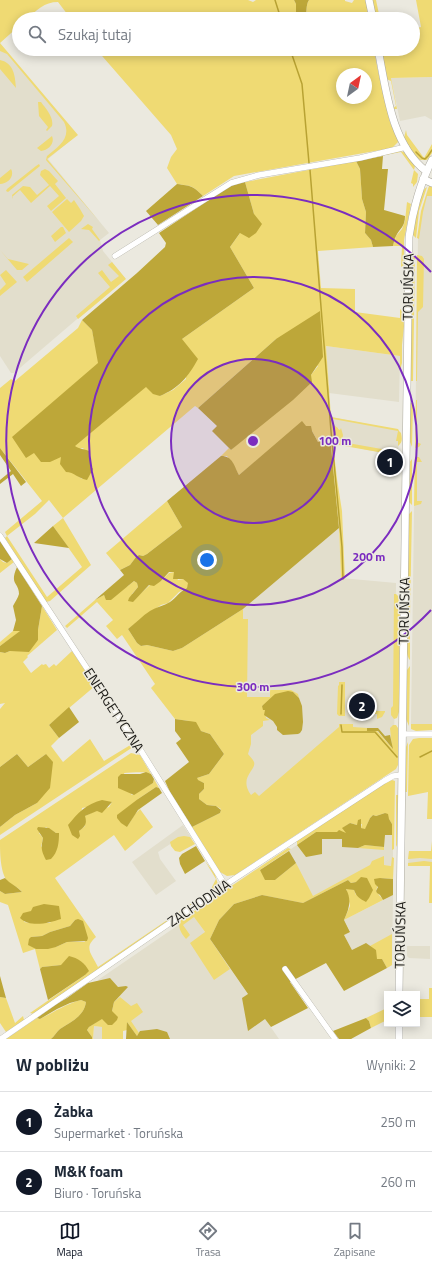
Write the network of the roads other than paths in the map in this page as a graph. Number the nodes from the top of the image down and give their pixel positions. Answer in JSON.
{"nodes":[{"id":1,"x":369,"y":0,"type":"edge"},
{"id":2,"x":371,"y":12,"type":"edge"},
{"id":3,"x":379,"y":56,"type":"edge"},
{"id":4,"x":406,"y":147,"type":"junction"},
{"id":5,"x":432,"y":160,"type":"edge"},
{"id":6,"x":426,"y":171,"type":"junction"},
{"id":7,"x":423,"y":179,"type":"junction"},
{"id":8,"x":432,"y":183,"type":"edge"},
{"id":9,"x":115,"y":256,"type":"dead end"},
{"id":10,"x":0,"y":536,"type":"edge"},
{"id":11,"x":402,"y":734,"type":"junction"},
{"id":12,"x":432,"y":734,"type":"edge"},
{"id":13,"x":402,"y":775,"type":"junction"},
{"id":14,"x":225,"y":885,"type":"junction"},
{"id":15,"x":286,"y":970,"type":"dead end"},
{"id":16,"x":399,"y":991,"type":"edge"},
{"id":17,"x":399,"y":1027,"type":"edge"},
{"id":18,"x":1,"y":1039,"type":"edge"},
{"id":19,"x":335,"y":1039,"type":"edge"},
{"id":20,"x":399,"y":1039,"type":"edge"}],
"edges":[{"from":1,"to":2,"type":"street"},
{"from":3,"to":4,"type":"street"},
{"from":4,"to":6,"type":"street"},
{"from":4,"to":9,"type":"street"},
{"from":5,"to":6,"type":"street","name":"TORUŃSKA"},
{"from":6,"to":7,"type":"street","name":"TORUŃSKA"},
{"from":7,"to":8,"type":"street"},
{"from":7,"to":11,"type":"street","name":"TORUŃSKA"},
{"from":10,"to":14,"type":"street","name":"ENERGETYCZNA"},
{"from":11,"to":12,"type":"street"},
{"from":11,"to":13,"type":"street","name":"TORUŃSKA"},
{"from":13,"to":14,"type":"street","name":"ZACHODNIA"},
{"from":13,"to":16,"type":"street","name":"TORUŃSKA"},
{"from":14,"to":18,"type":"street","name":"ZACHODNIA"},
{"from":15,"to":19,"type":"street"},
{"from":17,"to":20,"type":"street"}]}
